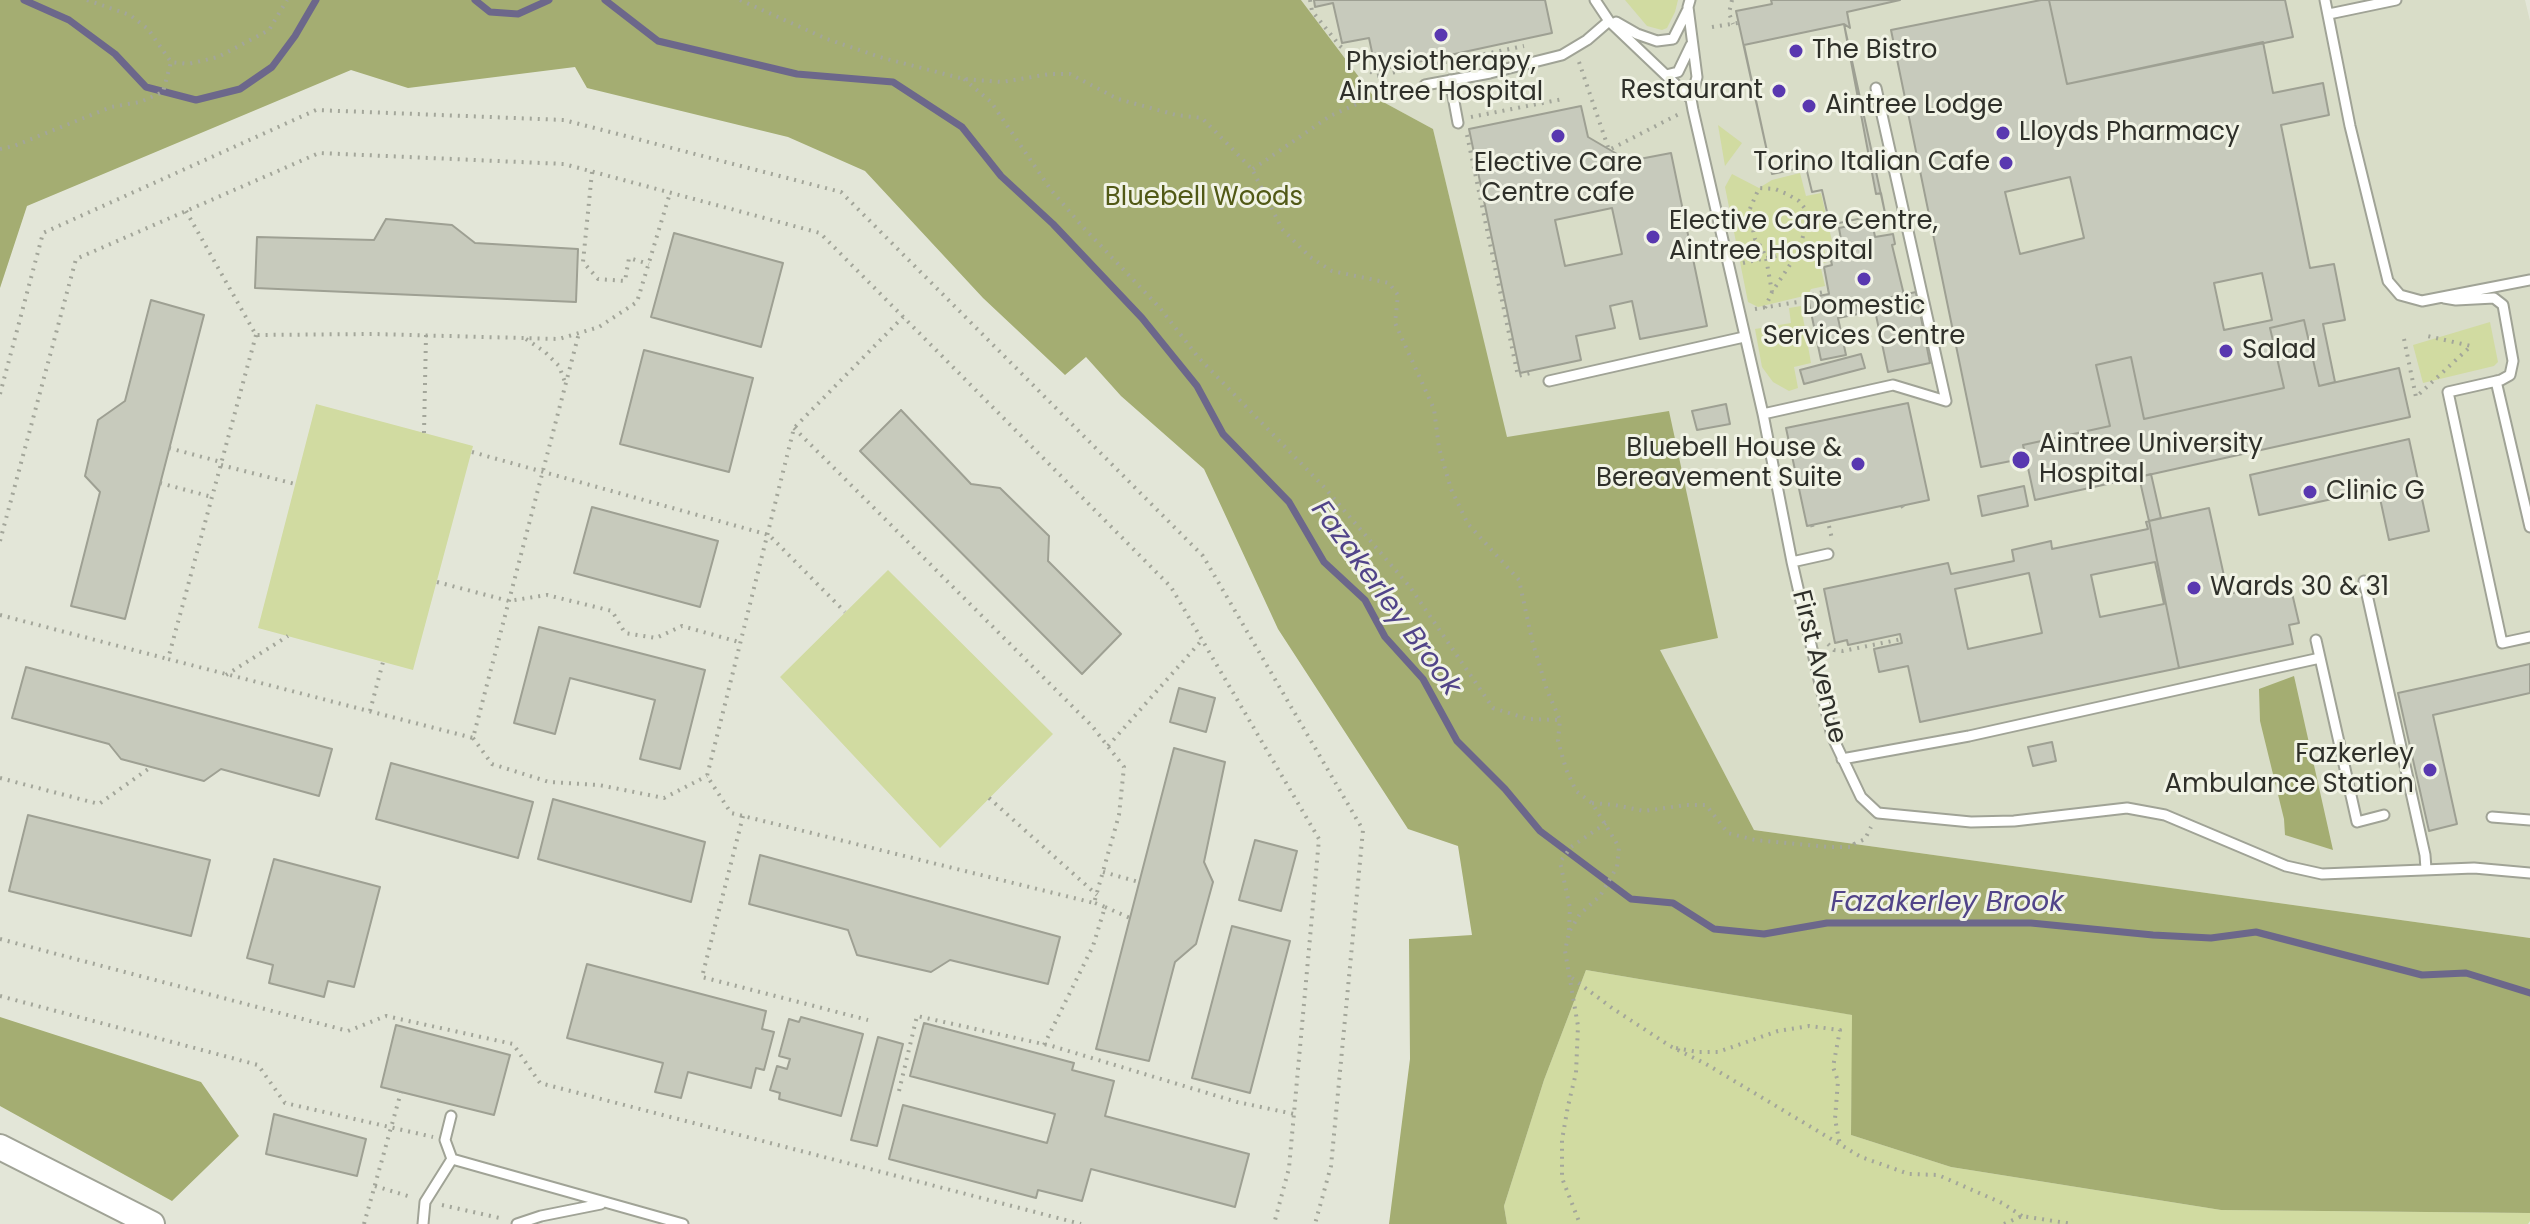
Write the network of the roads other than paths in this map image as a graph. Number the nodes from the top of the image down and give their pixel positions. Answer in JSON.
{"nodes":[{"id":1,"x":1595,"y":0,"type":"edge"},
{"id":2,"x":2325,"y":0,"type":"edge"},
{"id":3,"x":2396,"y":0,"type":"edge"},
{"id":4,"x":1689,"y":4,"type":"edge"},
{"id":5,"x":2329,"y":14,"type":"junction"},
{"id":6,"x":1606,"y":18,"type":"junction"},
{"id":7,"x":1692,"y":42,"type":"junction"},
{"id":8,"x":1666,"y":75,"type":"junction"},
{"id":9,"x":1450,"y":80,"type":"junction"},
{"id":10,"x":1425,"y":85,"type":"road end"},
{"id":11,"x":1876,"y":88,"type":"dead end"},
{"id":12,"x":1691,"y":99,"type":"junction"},
{"id":13,"x":1461,"y":121,"type":"road end"},
{"id":14,"x":2530,"y":280,"type":"edge"},
{"id":15,"x":2444,"y":298,"type":"junction"},
{"id":16,"x":1744,"y":337,"type":"junction"},
{"id":17,"x":1548,"y":375,"type":"road end"},
{"id":18,"x":2496,"y":381,"type":"junction"},
{"id":19,"x":1763,"y":414,"type":"junction"},
{"id":20,"x":2530,"y":527,"type":"edge"},
{"id":21,"x":1831,"y":550,"type":"road end"},
{"id":22,"x":1792,"y":562,"type":"junction"},
{"id":23,"x":2364,"y":581,"type":"dead end"},
{"id":24,"x":2530,"y":637,"type":"edge"},
{"id":25,"x":2316,"y":640,"type":"dead end"},
{"id":26,"x":2320,"y":658,"type":"junction"},
{"id":27,"x":1842,"y":759,"type":"junction"},
{"id":28,"x":2384,"y":815,"type":"dead end"},
{"id":29,"x":2492,"y":817,"type":"dead end"},
{"id":30,"x":2530,"y":820,"type":"edge"},
{"id":31,"x":2426,"y":869,"type":"junction"},
{"id":32,"x":2530,"y":873,"type":"edge"},
{"id":33,"x":451,"y":1116,"type":"dead end"},
{"id":34,"x":0,"y":1147,"type":"edge"},
{"id":35,"x":452,"y":1159,"type":"junction"},
{"id":36,"x":604,"y":1203,"type":"junction"},
{"id":37,"x":663,"y":1222,"type":"edge"},
{"id":38,"x":518,"y":1223,"type":"edge"},
{"id":39,"x":152,"y":1224,"type":"edge"},
{"id":40,"x":423,"y":1224,"type":"edge"},
{"id":41,"x":683,"y":1224,"type":"edge"}],
"edges":[{"from":1,"to":6,"type":"lane"},
{"from":2,"to":5,"type":"lane"},
{"from":3,"to":5,"type":"lane"},
{"from":4,"to":6,"type":"lane"},
{"from":4,"to":7,"type":"lane","name":"First Avenue"},
{"from":5,"to":15,"type":"lane"},
{"from":6,"to":8,"type":"lane"},
{"from":6,"to":9,"type":"lane"},
{"from":7,"to":8,"type":"lane"},
{"from":7,"to":12,"type":"lane","name":"First Avenue"},
{"from":8,"to":12,"type":"lane"},
{"from":9,"to":10,"type":"lane"},
{"from":9,"to":13,"type":"lane"},
{"from":11,"to":19,"type":"lane"},
{"from":12,"to":16,"type":"lane","name":"First Avenue"},
{"from":14,"to":15,"type":"lane"},
{"from":15,"to":18,"type":"lane"},
{"from":16,"to":17,"type":"lane"},
{"from":16,"to":19,"type":"lane","name":"First Avenue"},
{"from":18,"to":20,"type":"lane"},
{"from":18,"to":24,"type":"lane"},
{"from":19,"to":22,"type":"lane","name":"First Avenue"},
{"from":21,"to":22,"type":"lane"},
{"from":22,"to":27,"type":"lane","name":"First Avenue"},
{"from":23,"to":31,"type":"lane"},
{"from":25,"to":26,"type":"lane"},
{"from":26,"to":27,"type":"lane"},
{"from":26,"to":28,"type":"lane"},
{"from":27,"to":31,"type":"lane","name":"First Avenue"},
{"from":29,"to":30,"type":"lane"},
{"from":31,"to":32,"type":"lane"},
{"from":33,"to":35,"type":"lane"},
{"from":34,"to":39,"type":"street"},
{"from":35,"to":36,"type":"lane"},
{"from":35,"to":40,"type":"lane"},
{"from":36,"to":37,"type":"lane"},
{"from":36,"to":38,"type":"lane"},
{"from":37,"to":41,"type":"lane"}]}
